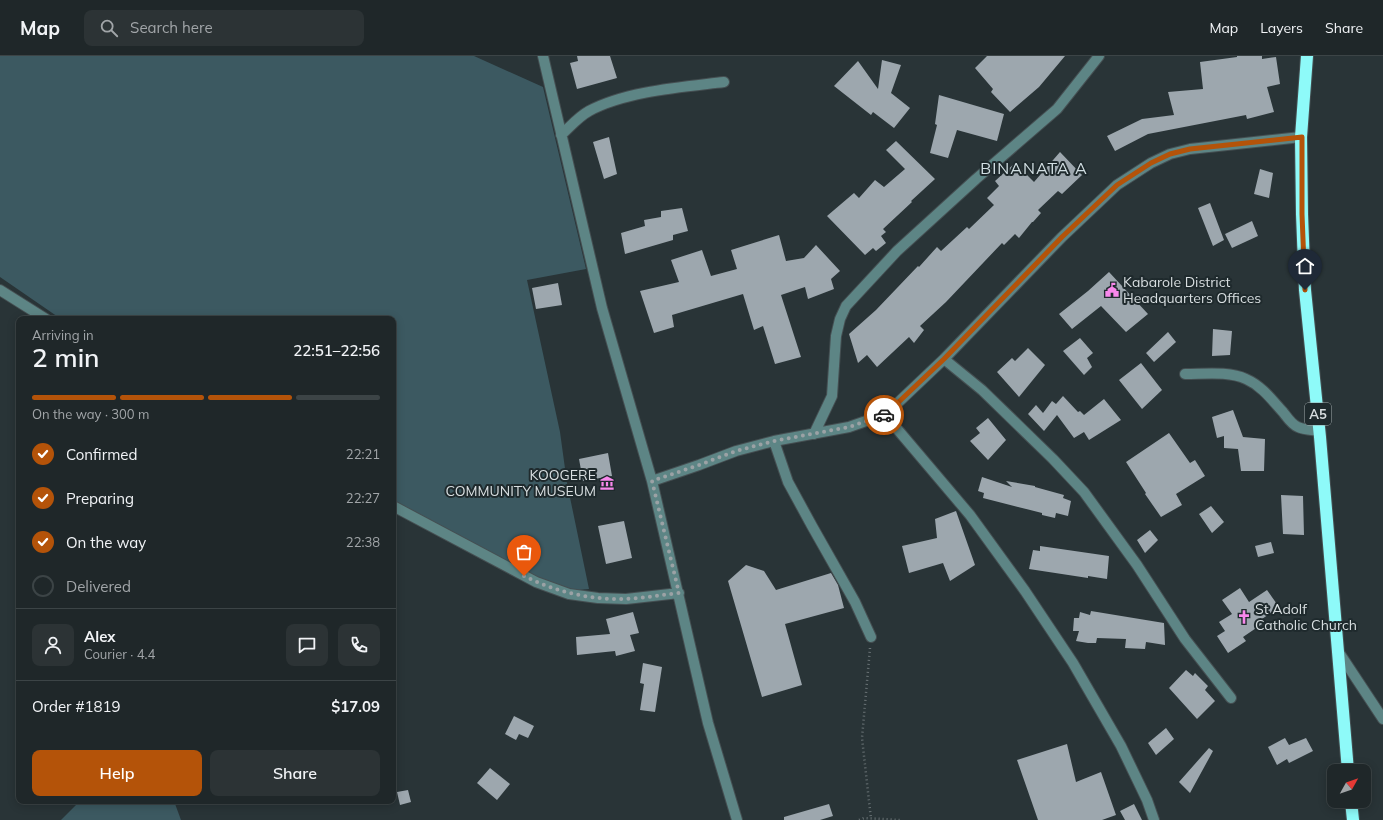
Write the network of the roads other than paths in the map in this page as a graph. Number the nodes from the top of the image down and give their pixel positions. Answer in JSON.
{"nodes":[{"id":1,"x":543,"y":56,"type":"edge"},
{"id":2,"x":1100,"y":56,"type":"edge"},
{"id":3,"x":1307,"y":56,"type":"edge"},
{"id":4,"x":724,"y":82,"type":"dead end"},
{"id":5,"x":561,"y":135,"type":"junction"},
{"id":6,"x":1302,"y":137,"type":"junction"},
{"id":7,"x":0,"y":290,"type":"edge"},
{"id":8,"x":41,"y":316,"type":"edge"},
{"id":9,"x":944,"y":359,"type":"junction"},
{"id":10,"x":1185,"y":374,"type":"dead end"},
{"id":11,"x":886,"y":414,"type":"junction"},
{"id":12,"x":1319,"y":431,"type":"junction"},
{"id":13,"x":814,"y":434,"type":"junction"},
{"id":14,"x":774,"y":441,"type":"junction"},
{"id":15,"x":652,"y":481,"type":"junction"},
{"id":16,"x":396,"y":508,"type":"edge"},
{"id":17,"x":679,"y":593,"type":"junction"},
{"id":18,"x":871,"y":637,"type":"road end"},
{"id":19,"x":1338,"y":651,"type":"junction"},
{"id":20,"x":1231,"y":698,"type":"dead end"},
{"id":21,"x":1383,"y":719,"type":"edge"},
{"id":22,"x":1347,"y":764,"type":"edge"},
{"id":23,"x":1352,"y":808,"type":"edge"},
{"id":24,"x":737,"y":820,"type":"edge"},
{"id":25,"x":1154,"y":820,"type":"edge"},
{"id":26,"x":1353,"y":820,"type":"edge"}],
"edges":[{"from":1,"to":5,"type":"street"},
{"from":2,"to":13,"type":"street"},
{"from":3,"to":6,"type":"highway","number":"A5"},
{"from":4,"to":5,"type":"street"},
{"from":5,"to":15,"type":"street"},
{"from":6,"to":9,"type":"street"},
{"from":6,"to":12,"type":"highway","number":"A5"},
{"from":7,"to":8,"type":"street"},
{"from":9,"to":11,"type":"street"},
{"from":9,"to":20,"type":"street"},
{"from":10,"to":12,"type":"street"},
{"from":11,"to":13,"type":"street"},
{"from":11,"to":25,"type":"street"},
{"from":12,"to":19,"type":"highway","number":"A5"},
{"from":13,"to":14,"type":"street"},
{"from":14,"to":15,"type":"street"},
{"from":14,"to":18,"type":"street"},
{"from":15,"to":17,"type":"street"},
{"from":16,"to":17,"type":"street"},
{"from":17,"to":24,"type":"street"},
{"from":19,"to":21,"type":"street"},
{"from":19,"to":22,"type":"highway","number":"A5"},
{"from":23,"to":26,"type":"highway"}]}
